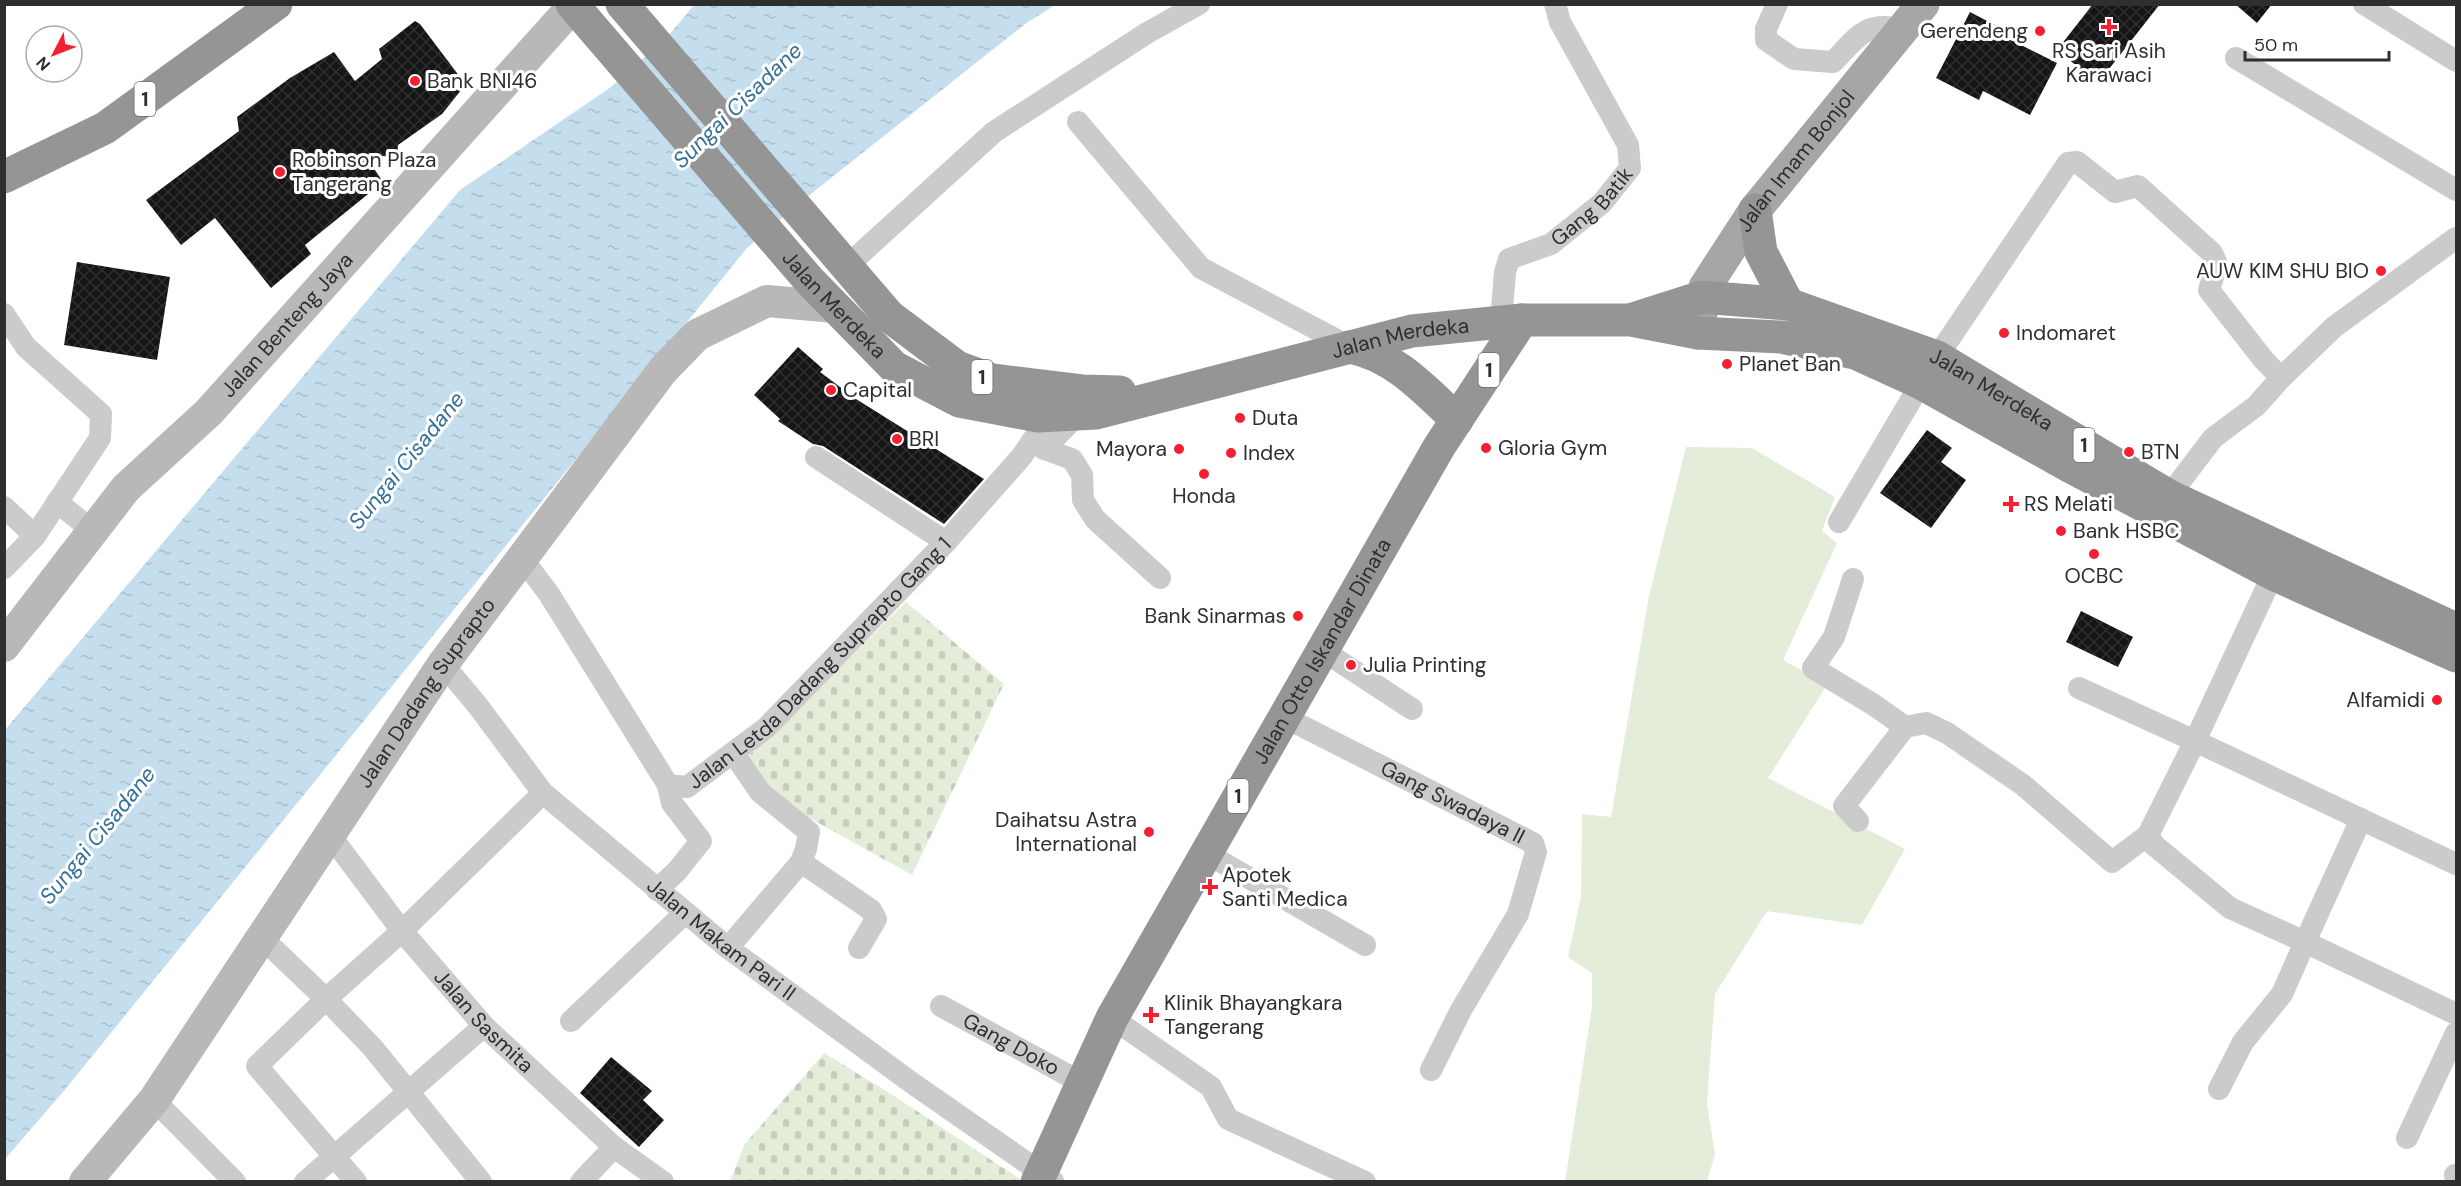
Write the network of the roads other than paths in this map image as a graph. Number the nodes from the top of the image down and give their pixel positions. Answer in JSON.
{"nodes":[{"id":1,"x":276,"y":4,"type":"edge"},
{"id":2,"x":1199,"y":4,"type":"edge"},
{"id":3,"x":1556,"y":4,"type":"edge"},
{"id":4,"x":1777,"y":4,"type":"edge"},
{"id":5,"x":1923,"y":4,"type":"edge"},
{"id":6,"x":2364,"y":4,"type":"edge"},
{"id":7,"x":622,"y":5,"type":"edge"},
{"id":8,"x":577,"y":10,"type":"edge"},
{"id":9,"x":1895,"y":38,"type":"junction"},
{"id":10,"x":2236,"y":58,"type":"dead end"},
{"id":11,"x":2457,"y":61,"type":"edge"},
{"id":12,"x":1078,"y":122,"type":"dead end"},
{"id":13,"x":4,"y":177,"type":"edge"},
{"id":14,"x":2457,"y":190,"type":"edge"},
{"id":15,"x":1755,"y":210,"type":"junction"},
{"id":16,"x":2456,"y":240,"type":"edge"},
{"id":17,"x":842,"y":260,"type":"junction"},
{"id":18,"x":1702,"y":297,"type":"junction"},
{"id":19,"x":1788,"y":304,"type":"junction"},
{"id":20,"x":835,"y":307,"type":"junction"},
{"id":21,"x":4,"y":314,"type":"edge"},
{"id":22,"x":1631,"y":320,"type":"junction"},
{"id":23,"x":1512,"y":321,"type":"junction"},
{"id":24,"x":1698,"y":333,"type":"junction"},
{"id":25,"x":1350,"y":347,"type":"junction"},
{"id":26,"x":1929,"y":370,"type":"junction"},
{"id":27,"x":2281,"y":378,"type":"junction"},
{"id":28,"x":1173,"y":392,"type":"junction"},
{"id":29,"x":1064,"y":415,"type":"junction"},
{"id":30,"x":1457,"y":420,"type":"junction"},
{"id":31,"x":2078,"y":456,"type":"junction"},
{"id":32,"x":816,"y":457,"type":"dead end"},
{"id":33,"x":2169,"y":496,"type":"junction"},
{"id":34,"x":57,"y":502,"type":"junction"},
{"id":35,"x":4,"y":507,"type":"edge"},
{"id":36,"x":1839,"y":522,"type":"dead end"},
{"id":37,"x":93,"y":531,"type":"junction"},
{"id":38,"x":35,"y":536,"type":"junction"},
{"id":39,"x":946,"y":542,"type":"junction"},
{"id":40,"x":522,"y":558,"type":"junction"},
{"id":41,"x":4,"y":568,"type":"edge"},
{"id":42,"x":2273,"y":574,"type":"junction"},
{"id":43,"x":1160,"y":578,"type":"dead end"},
{"id":44,"x":1852,"y":579,"type":"dead end"},
{"id":45,"x":2455,"y":644,"type":"edge"},
{"id":46,"x":4,"y":646,"type":"edge"},
{"id":47,"x":1322,"y":650,"type":"junction"},
{"id":48,"x":444,"y":664,"type":"junction"},
{"id":49,"x":2079,"y":688,"type":"dead end"},
{"id":50,"x":1412,"y":709,"type":"dead end"},
{"id":51,"x":1284,"y":717,"type":"junction"},
{"id":52,"x":1905,"y":727,"type":"junction"},
{"id":53,"x":2194,"y":741,"type":"junction"},
{"id":54,"x":734,"y":754,"type":"junction"},
{"id":55,"x":668,"y":785,"type":"junction"},
{"id":56,"x":543,"y":793,"type":"junction"},
{"id":57,"x":2361,"y":819,"type":"junction"},
{"id":58,"x":1858,"y":821,"type":"dead end"},
{"id":59,"x":330,"y":835,"type":"junction"},
{"id":60,"x":2148,"y":835,"type":"junction"},
{"id":61,"x":1206,"y":853,"type":"junction"},
{"id":62,"x":801,"y":862,"type":"junction"},
{"id":63,"x":2457,"y":864,"type":"edge"},
{"id":64,"x":657,"y":890,"type":"junction"},
{"id":65,"x":685,"y":913,"type":"junction"},
{"id":66,"x":402,"y":931,"type":"junction"},
{"id":67,"x":262,"y":938,"type":"junction"},
{"id":68,"x":2305,"y":942,"type":"junction"},
{"id":69,"x":1365,"y":945,"type":"dead end"},
{"id":70,"x":728,"y":948,"type":"junction"},
{"id":71,"x":859,"y":948,"type":"dead end"},
{"id":72,"x":326,"y":999,"type":"junction"},
{"id":73,"x":941,"y":1005,"type":"dead end"},
{"id":74,"x":2457,"y":1014,"type":"edge"},
{"id":75,"x":1112,"y":1018,"type":"junction"},
{"id":76,"x":571,"y":1021,"type":"dead end"},
{"id":77,"x":484,"y":1026,"type":"junction"},
{"id":78,"x":2457,"y":1033,"type":"edge"},
{"id":79,"x":1431,"y":1070,"type":"dead end"},
{"id":80,"x":1082,"y":1083,"type":"junction"},
{"id":81,"x":2219,"y":1089,"type":"dead end"},
{"id":82,"x":408,"y":1093,"type":"junction"},
{"id":83,"x":154,"y":1100,"type":"junction"},
{"id":84,"x":2408,"y":1138,"type":"dead end"},
{"id":85,"x":614,"y":1147,"type":"junction"},
{"id":86,"x":333,"y":1156,"type":"junction"},
{"id":87,"x":1044,"y":1179,"type":"edge"},
{"id":88,"x":85,"y":1182,"type":"edge"},
{"id":89,"x":235,"y":1182,"type":"edge"},
{"id":90,"x":305,"y":1182,"type":"edge"},
{"id":91,"x":356,"y":1182,"type":"edge"},
{"id":92,"x":481,"y":1182,"type":"edge"},
{"id":93,"x":581,"y":1182,"type":"edge"},
{"id":94,"x":663,"y":1182,"type":"edge"},
{"id":95,"x":1365,"y":1182,"type":"edge"}],
"edges":[{"from":1,"to":13,"type":"highway","number":"1"},
{"from":2,"to":17,"type":"street"},
{"from":3,"to":23,"type":"street","name":"Gang Batik"},
{"from":4,"to":9,"type":"street"},
{"from":5,"to":9,"type":"main road","name":"Jalan Imam Bonjol"},
{"from":6,"to":11,"type":"street"},
{"from":7,"to":17,"type":"highway","name":"Jalan Merdeka","number":"1"},
{"from":8,"to":20,"type":"highway","name":"Jalan Merdeka","number":"1"},
{"from":8,"to":37,"type":"main road","name":"Jalan Benteng Jaya"},
{"from":9,"to":15,"type":"main road","name":"Jalan Imam Bonjol"},
{"from":10,"to":14,"type":"street"},
{"from":12,"to":25,"type":"street"},
{"from":15,"to":18,"type":"main road","name":"Jalan Imam Bonjol"},
{"from":15,"to":19,"type":"highway"},
{"from":16,"to":27,"type":"street"},
{"from":17,"to":28,"type":"highway","name":"Jalan Merdeka","number":"1"},
{"from":18,"to":19,"type":"highway","name":"Jalan Merdeka","number":"1"},
{"from":18,"to":22,"type":"highway","name":"Jalan Merdeka","number":"1"},
{"from":18,"to":24,"type":"main road","name":"Jalan Imam Bonjol"},
{"from":19,"to":26,"type":"highway","name":"Jalan Merdeka","number":"1"},
{"from":20,"to":29,"type":"highway","name":"Jalan Merdeka","number":"1"},
{"from":20,"to":40,"type":"main road","name":"Jalan Dadang Suprapto"},
{"from":21,"to":34,"type":"street"},
{"from":22,"to":23,"type":"highway","name":"Jalan Merdeka","number":"1"},
{"from":22,"to":24,"type":"highway","name":"Jalan Merdeka","number":"1"},
{"from":23,"to":25,"type":"highway","name":"Jalan Merdeka","number":"1"},
{"from":23,"to":30,"type":"highway","name":"Jalan Otto Iskandar Dinata","number":"1"},
{"from":24,"to":26,"type":"highway","name":"Jalan Merdeka","number":"1"},
{"from":25,"to":28,"type":"highway","name":"Jalan Merdeka","number":"1"},
{"from":25,"to":30,"type":"highway"},
{"from":26,"to":27,"type":"street"},
{"from":26,"to":31,"type":"highway","name":"Jalan Merdeka","number":"1"},
{"from":26,"to":36,"type":"street"},
{"from":27,"to":33,"type":"street"},
{"from":28,"to":29,"type":"highway","name":"Jalan Merdeka","number":"1"},
{"from":29,"to":39,"type":"street","name":"Jalan Letda Dadang Suprapto Gang 1"},
{"from":29,"to":43,"type":"street"},
{"from":30,"to":47,"type":"highway","name":"Jalan Otto Iskandar Dinata","number":"1"},
{"from":31,"to":33,"type":"highway","name":"Jalan Merdeka","number":"1"},
{"from":31,"to":42,"type":"highway","name":"Jalan Merdeka","number":"1"},
{"from":32,"to":39,"type":"street"},
{"from":33,"to":45,"type":"highway","name":"Jalan Merdeka","number":"1"},
{"from":34,"to":37,"type":"street"},
{"from":34,"to":38,"type":"street"},
{"from":35,"to":38,"type":"street"},
{"from":37,"to":46,"type":"main road","name":"Jalan Benteng Jaya"},
{"from":38,"to":41,"type":"street"},
{"from":39,"to":54,"type":"street","name":"Jalan Letda Dadang Suprapto Gang 1"},
{"from":40,"to":48,"type":"main road","name":"Jalan Dadang Suprapto"},
{"from":40,"to":55,"type":"street","name":"Jalan Letda Dadang Suprapto Gang 1"},
{"from":42,"to":45,"type":"highway","name":"Jalan Merdeka","number":"1"},
{"from":42,"to":53,"type":"street"},
{"from":44,"to":52,"type":"street"},
{"from":47,"to":50,"type":"street"},
{"from":47,"to":51,"type":"highway","name":"Jalan Otto Iskandar Dinata","number":"1"},
{"from":48,"to":56,"type":"street","name":"Jalan Makam Pari II"},
{"from":48,"to":59,"type":"main road","name":"Jalan Dadang Suprapto"},
{"from":49,"to":53,"type":"street"},
{"from":51,"to":61,"type":"highway","name":"Jalan Otto Iskandar Dinata","number":"1"},
{"from":51,"to":79,"type":"street","name":"Gang Swadaya II"},
{"from":52,"to":58,"type":"street"},
{"from":52,"to":60,"type":"street"},
{"from":53,"to":57,"type":"street"},
{"from":53,"to":60,"type":"street"},
{"from":54,"to":55,"type":"street","name":"Jalan Letda Dadang Suprapto Gang 1"},
{"from":54,"to":62,"type":"street"},
{"from":55,"to":64,"type":"street"},
{"from":56,"to":64,"type":"street","name":"Jalan Makam Pari II"},
{"from":56,"to":66,"type":"street"},
{"from":57,"to":63,"type":"street"},
{"from":57,"to":68,"type":"street"},
{"from":59,"to":66,"type":"street","name":"Jalan Sasmita"},
{"from":59,"to":67,"type":"main road","name":"Jalan Dadang Suprapto"},
{"from":60,"to":68,"type":"street"},
{"from":61,"to":69,"type":"street"},
{"from":61,"to":75,"type":"highway","name":"Jalan Otto Iskandar Dinata","number":"1"},
{"from":62,"to":70,"type":"street"},
{"from":62,"to":71,"type":"street"},
{"from":64,"to":65,"type":"street","name":"Jalan Makam Pari II"},
{"from":65,"to":70,"type":"street","name":"Jalan Makam Pari II"},
{"from":65,"to":76,"type":"street"},
{"from":66,"to":72,"type":"street"},
{"from":66,"to":77,"type":"street","name":"Jalan Sasmita"},
{"from":67,"to":72,"type":"street"},
{"from":67,"to":83,"type":"main road","name":"Jalan Dadang Suprapto"},
{"from":68,"to":74,"type":"street"},
{"from":68,"to":81,"type":"street"},
{"from":70,"to":87,"type":"street","name":"Jalan Makam Pari II"},
{"from":72,"to":82,"type":"street"},
{"from":72,"to":86,"type":"street"},
{"from":73,"to":80,"type":"street","name":"Gang Doko"},
{"from":75,"to":80,"type":"highway","name":"Jalan Otto Iskandar Dinata","number":"1"},
{"from":75,"to":95,"type":"street"},
{"from":77,"to":82,"type":"street"},
{"from":77,"to":85,"type":"street","name":"Jalan Sasmita"},
{"from":78,"to":84,"type":"street"},
{"from":80,"to":87,"type":"highway","name":"Jalan Otto Iskandar Dinata","number":"1"},
{"from":82,"to":86,"type":"street"},
{"from":82,"to":92,"type":"street"},
{"from":83,"to":88,"type":"main road","name":"Jalan Dadang Suprapto"},
{"from":83,"to":89,"type":"street"},
{"from":85,"to":93,"type":"street"},
{"from":85,"to":94,"type":"street","name":"Jalan Sasmita"},
{"from":86,"to":90,"type":"street"},
{"from":86,"to":91,"type":"street"}]}
